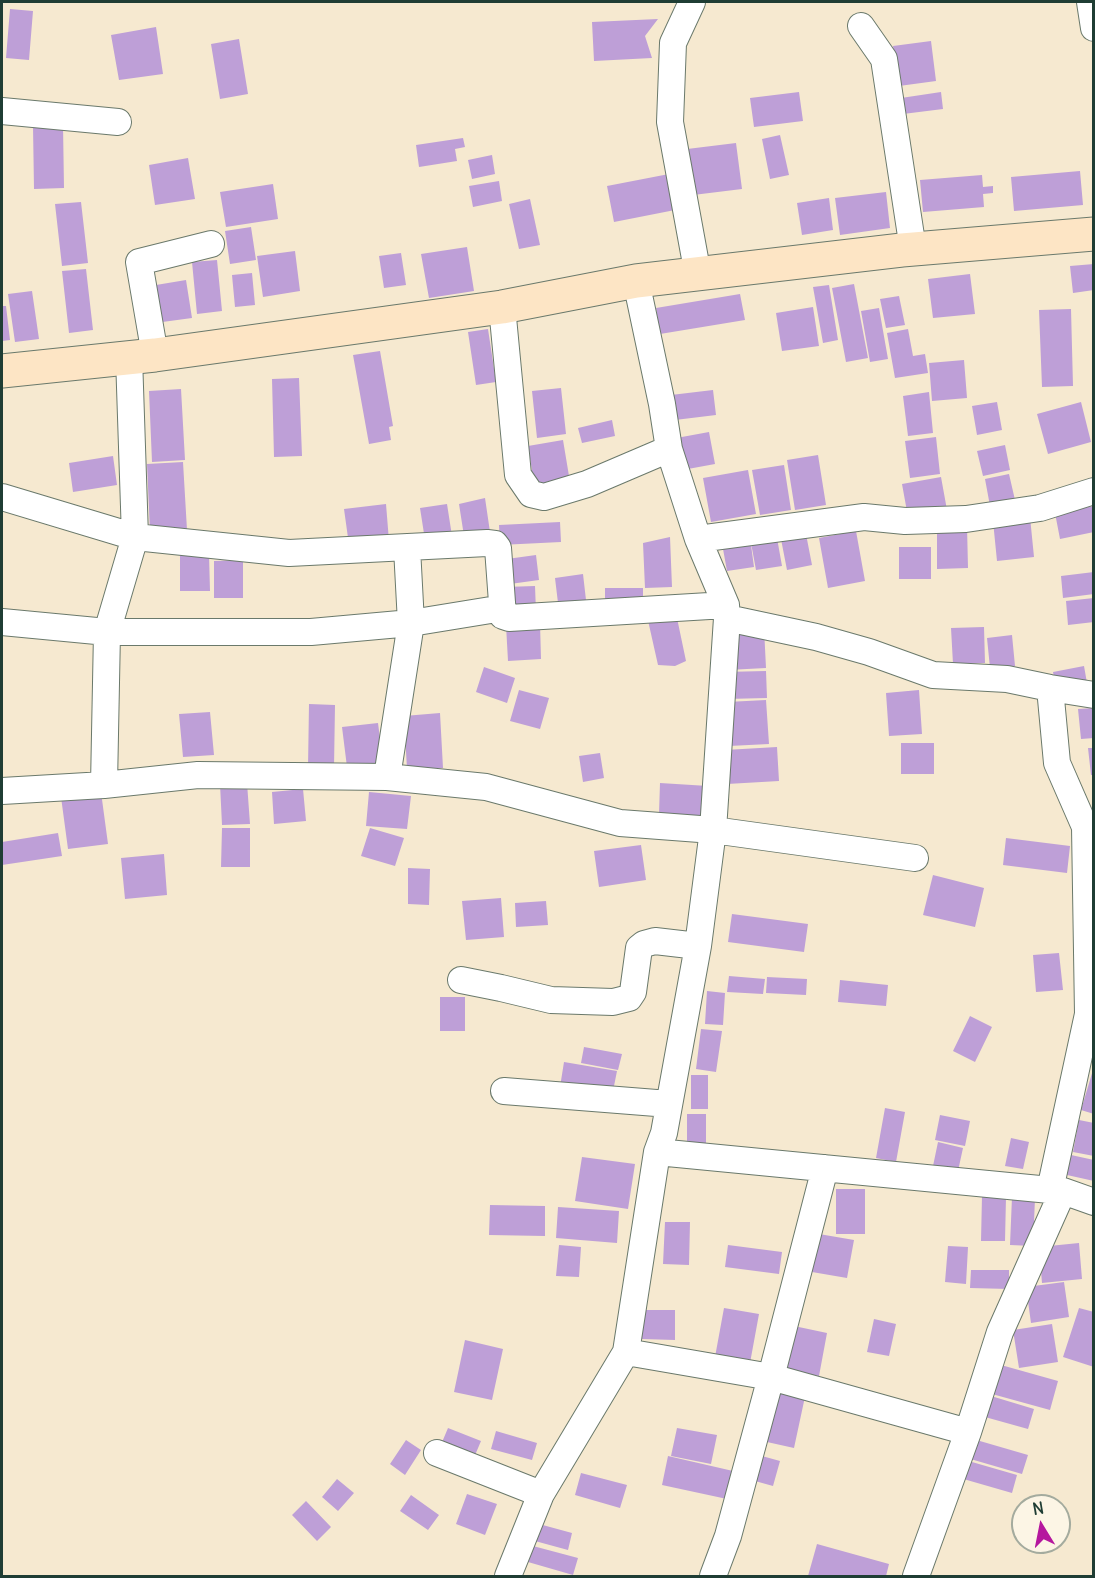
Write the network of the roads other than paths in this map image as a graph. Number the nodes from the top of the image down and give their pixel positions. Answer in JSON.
{"nodes":[{"id":1,"x":692,"y":2,"type":"edge"},
{"id":2,"x":1090,"y":2,"type":"edge"},
{"id":3,"x":861,"y":26,"type":"dead end"},
{"id":4,"x":1094,"y":28,"type":"edge"},
{"id":5,"x":2,"y":111,"type":"edge"},
{"id":6,"x":118,"y":122,"type":"dead end"},
{"id":7,"x":1094,"y":234,"type":"edge"},
{"id":8,"x":211,"y":244,"type":"dead end"},
{"id":9,"x":912,"y":249,"type":"junction"},
{"id":10,"x":698,"y":275,"type":"junction"},
{"id":11,"x":636,"y":281,"type":"junction"},
{"id":12,"x":502,"y":307,"type":"junction"},
{"id":13,"x":142,"y":356,"type":"junction"},
{"id":14,"x":2,"y":371,"type":"edge"},
{"id":15,"x":669,"y":449,"type":"junction"},
{"id":16,"x":1094,"y":491,"type":"edge"},
{"id":17,"x":2,"y":496,"type":"edge"},
{"id":18,"x":135,"y":537,"type":"junction"},
{"id":19,"x":698,"y":539,"type":"junction"},
{"id":20,"x":406,"y":548,"type":"junction"},
{"id":21,"x":503,"y":608,"type":"junction"},
{"id":22,"x":727,"y":611,"type":"junction"},
{"id":23,"x":2,"y":622,"type":"edge"},
{"id":24,"x":411,"y":623,"type":"junction"},
{"id":25,"x":107,"y":632,"type":"junction"},
{"id":26,"x":1050,"y":688,"type":"junction"},
{"id":27,"x":1094,"y":695,"type":"edge"},
{"id":28,"x":387,"y":777,"type":"junction"},
{"id":29,"x":104,"y":785,"type":"junction"},
{"id":30,"x":2,"y":791,"type":"edge"},
{"id":31,"x":713,"y":830,"type":"junction"},
{"id":32,"x":915,"y":858,"type":"dead end"},
{"id":33,"x":698,"y":946,"type":"junction"},
{"id":34,"x":461,"y":980,"type":"dead end"},
{"id":35,"x":504,"y":1091,"type":"dead end"},
{"id":36,"x":669,"y":1104,"type":"junction"},
{"id":37,"x":657,"y":1152,"type":"junction"},
{"id":38,"x":825,"y":1168,"type":"junction"},
{"id":39,"x":1056,"y":1190,"type":"junction"},
{"id":40,"x":1094,"y":1202,"type":"edge"},
{"id":41,"x":626,"y":1352,"type":"junction"},
{"id":42,"x":771,"y":1377,"type":"junction"},
{"id":43,"x":968,"y":1432,"type":"junction"},
{"id":44,"x":437,"y":1453,"type":"dead end"},
{"id":45,"x":542,"y":1494,"type":"junction"},
{"id":46,"x":508,"y":1576,"type":"edge"},
{"id":47,"x":713,"y":1576,"type":"edge"},
{"id":48,"x":916,"y":1576,"type":"edge"}],
"edges":[{"from":1,"to":10,"type":"street"},
{"from":2,"to":4,"type":"street"},
{"from":3,"to":9,"type":"street"},
{"from":5,"to":6,"type":"street"},
{"from":7,"to":9,"type":"street"},
{"from":8,"to":13,"type":"street"},
{"from":9,"to":10,"type":"street"},
{"from":10,"to":11,"type":"street"},
{"from":11,"to":12,"type":"street"},
{"from":11,"to":15,"type":"street"},
{"from":12,"to":13,"type":"street"},
{"from":12,"to":15,"type":"street"},
{"from":13,"to":14,"type":"street"},
{"from":13,"to":18,"type":"street"},
{"from":15,"to":19,"type":"street"},
{"from":16,"to":19,"type":"street"},
{"from":17,"to":18,"type":"street"},
{"from":18,"to":20,"type":"street"},
{"from":18,"to":25,"type":"street"},
{"from":19,"to":22,"type":"street"},
{"from":20,"to":21,"type":"street"},
{"from":20,"to":24,"type":"street"},
{"from":21,"to":22,"type":"street"},
{"from":21,"to":24,"type":"street"},
{"from":22,"to":26,"type":"street"},
{"from":22,"to":31,"type":"street"},
{"from":23,"to":25,"type":"street"},
{"from":24,"to":25,"type":"street"},
{"from":24,"to":28,"type":"street"},
{"from":25,"to":29,"type":"street"},
{"from":26,"to":27,"type":"street"},
{"from":26,"to":39,"type":"street"},
{"from":28,"to":29,"type":"street"},
{"from":28,"to":31,"type":"street"},
{"from":29,"to":30,"type":"street"},
{"from":31,"to":32,"type":"street"},
{"from":31,"to":33,"type":"street"},
{"from":33,"to":34,"type":"street"},
{"from":33,"to":36,"type":"street"},
{"from":35,"to":36,"type":"street"},
{"from":36,"to":37,"type":"street"},
{"from":37,"to":38,"type":"street"},
{"from":37,"to":41,"type":"street"},
{"from":38,"to":39,"type":"street"},
{"from":38,"to":42,"type":"street"},
{"from":39,"to":40,"type":"street"},
{"from":39,"to":43,"type":"street"},
{"from":41,"to":42,"type":"street"},
{"from":41,"to":45,"type":"street"},
{"from":42,"to":43,"type":"street"},
{"from":42,"to":47,"type":"street"},
{"from":43,"to":48,"type":"street"},
{"from":44,"to":45,"type":"street"},
{"from":45,"to":46,"type":"street"}]}
